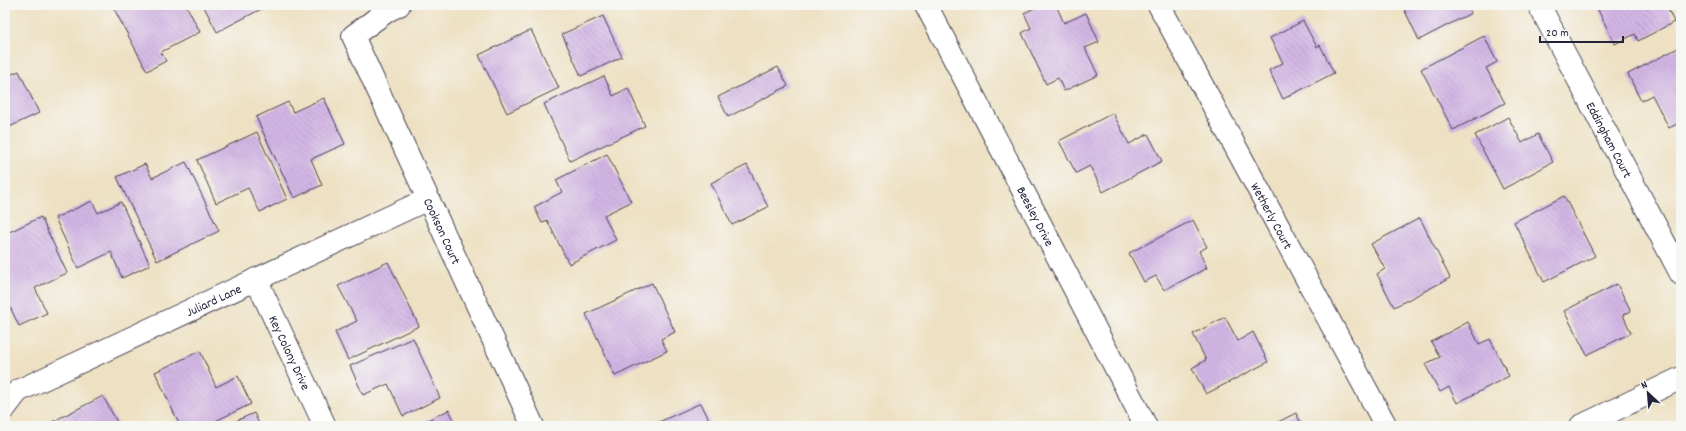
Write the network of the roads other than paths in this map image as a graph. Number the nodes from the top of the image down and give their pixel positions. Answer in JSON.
{"nodes":[{"id":1,"x":399,"y":5,"type":"edge"},
{"id":2,"x":926,"y":5,"type":"edge"},
{"id":3,"x":1159,"y":5,"type":"edge"},
{"id":4,"x":1539,"y":5,"type":"edge"},
{"id":5,"x":428,"y":199,"type":"junction"},
{"id":6,"x":1681,"y":274,"type":"edge"},
{"id":7,"x":256,"y":280,"type":"junction"},
{"id":8,"x":1681,"y":378,"type":"edge"},
{"id":9,"x":5,"y":408,"type":"edge"},
{"id":10,"x":325,"y":426,"type":"edge"},
{"id":11,"x":533,"y":426,"type":"edge"},
{"id":12,"x":1146,"y":426,"type":"edge"},
{"id":13,"x":1386,"y":426,"type":"edge"},
{"id":14,"x":1581,"y":426,"type":"edge"}],
"edges":[{"from":1,"to":5,"type":"street","name":"Cookson Court"},
{"from":2,"to":12,"type":"street","name":"Beesley Drive"},
{"from":3,"to":13,"type":"street","name":"Wetherly Court"},
{"from":4,"to":6,"type":"street","name":"Eddingham Court"},
{"from":5,"to":7,"type":"street","name":"Juliard Lane"},
{"from":5,"to":11,"type":"street","name":"Cookson Court"},
{"from":7,"to":9,"type":"street","name":"Juliard Lane"},
{"from":7,"to":10,"type":"street","name":"Key Colony Drive"},
{"from":8,"to":14,"type":"street"}]}
